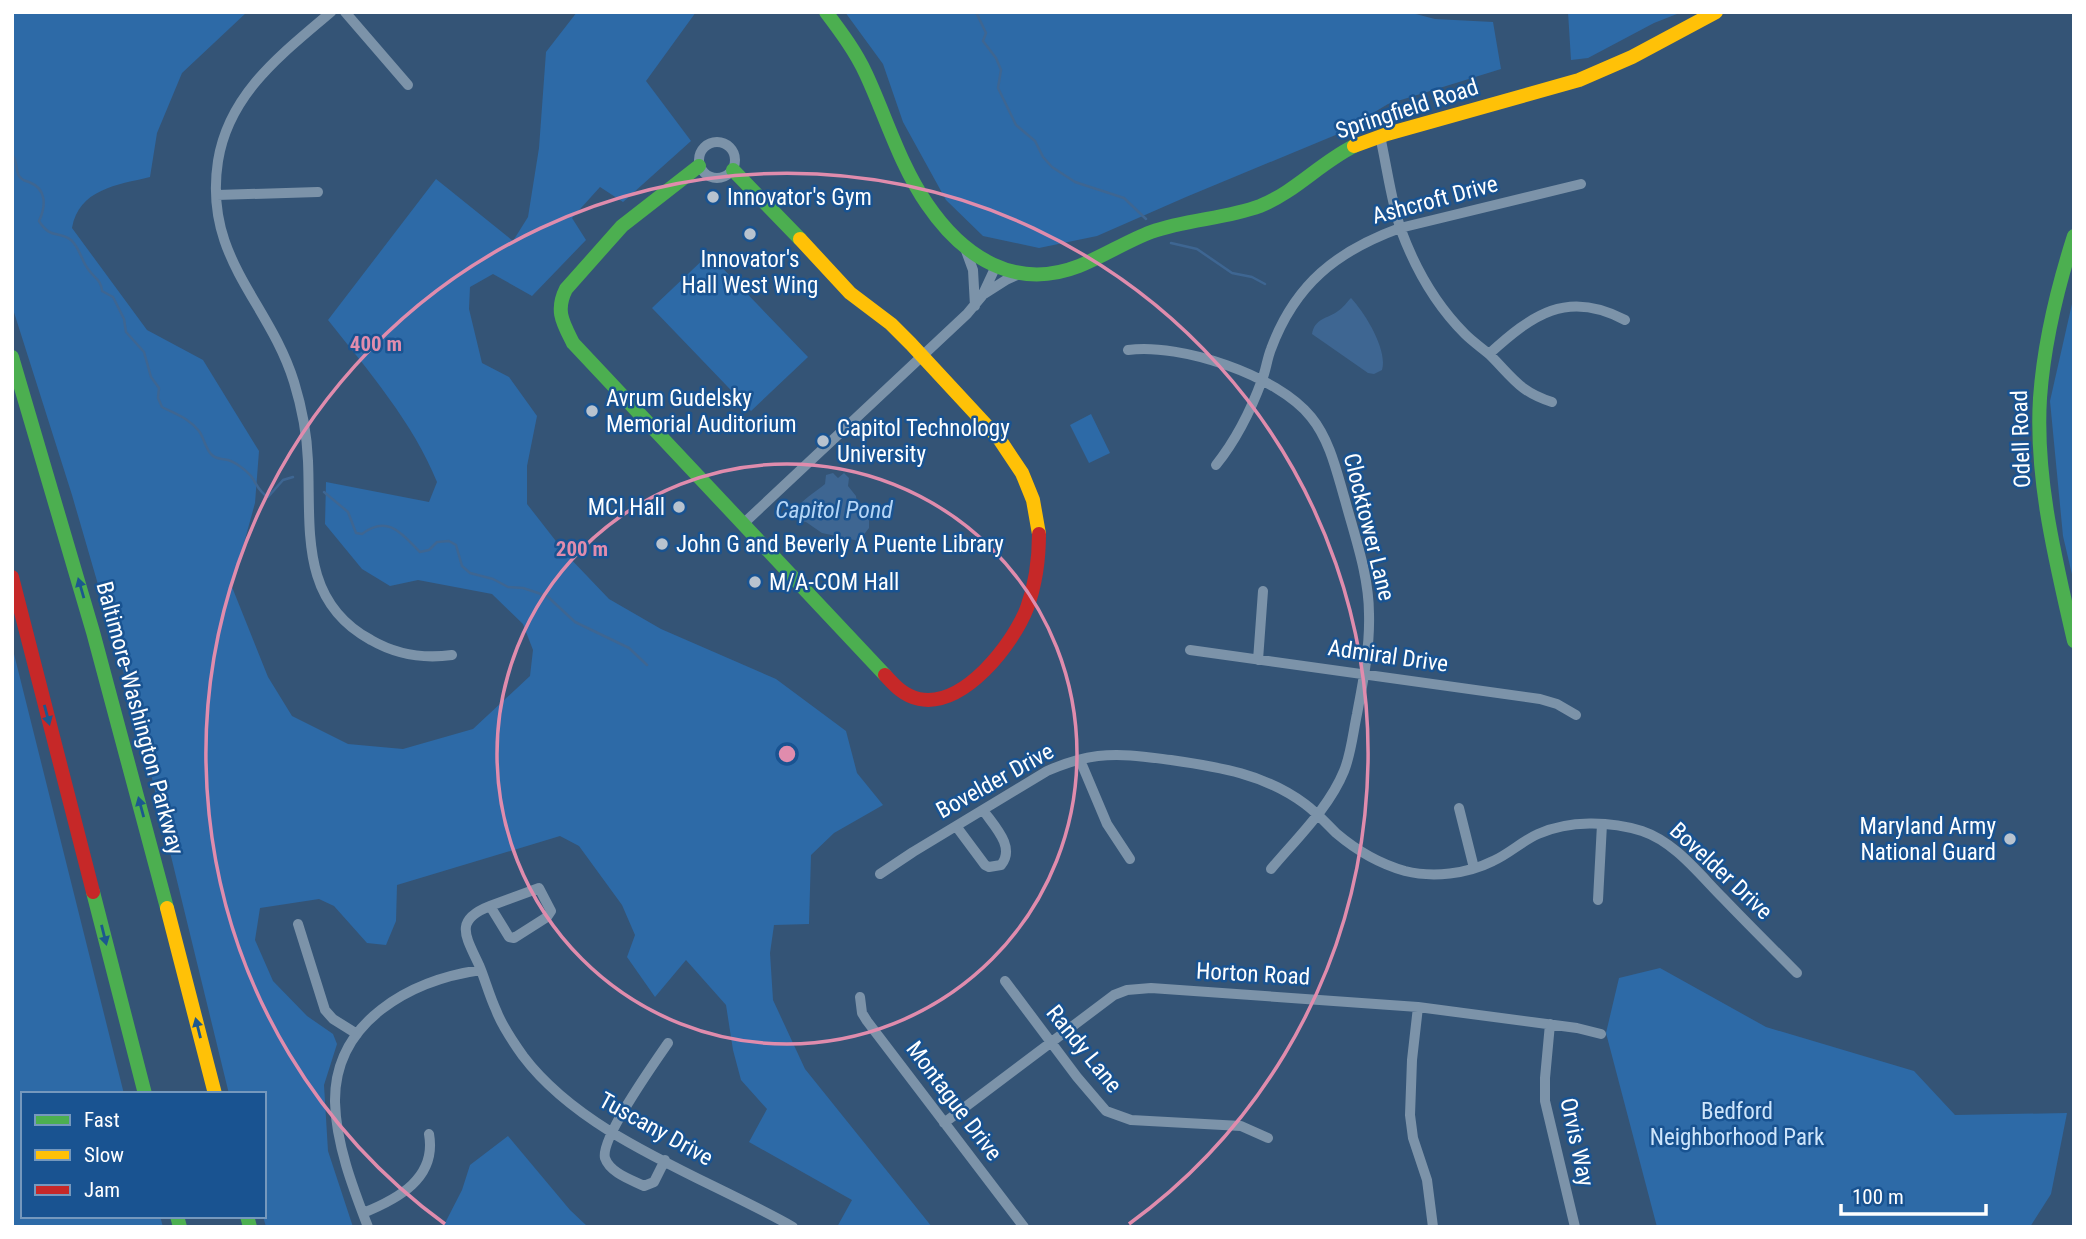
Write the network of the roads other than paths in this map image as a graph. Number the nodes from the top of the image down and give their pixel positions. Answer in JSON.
{"nodes":[{"id":1,"x":331,"y":12,"type":"edge"},
{"id":2,"x":345,"y":12,"type":"edge"},
{"id":3,"x":825,"y":12,"type":"edge"},
{"id":4,"x":1716,"y":12,"type":"edge"},
{"id":5,"x":408,"y":85,"type":"dead end"},
{"id":6,"x":1380,"y":136,"type":"junction"},
{"id":7,"x":699,"y":166,"type":"junction"},
{"id":8,"x":733,"y":170,"type":"junction"},
{"id":9,"x":1581,"y":184,"type":"dead end"},
{"id":10,"x":318,"y":192,"type":"dead end"},
{"id":11,"x":217,"y":195,"type":"junction"},
{"id":12,"x":1400,"y":228,"type":"junction"},
{"id":13,"x":2074,"y":236,"type":"edge"},
{"id":14,"x":965,"y":248,"type":"junction"},
{"id":15,"x":996,"y":267,"type":"junction"},
{"id":16,"x":1022,"y":273,"type":"junction"},
{"id":17,"x":982,"y":296,"type":"junction"},
{"id":18,"x":975,"y":306,"type":"junction"},
{"id":19,"x":1625,"y":320,"type":"dead end"},
{"id":20,"x":1128,"y":350,"type":"dead end"},
{"id":21,"x":1489,"y":354,"type":"junction"},
{"id":22,"x":922,"y":356,"type":"junction"},
{"id":23,"x":12,"y":357,"type":"edge"},
{"id":24,"x":1262,"y":381,"type":"junction"},
{"id":25,"x":1552,"y":402,"type":"dead end"},
{"id":26,"x":1216,"y":465,"type":"dead end"},
{"id":27,"x":743,"y":524,"type":"junction"},
{"id":28,"x":12,"y":577,"type":"edge"},
{"id":29,"x":1262,"y":591,"type":"dead end"},
{"id":30,"x":2074,"y":641,"type":"edge"},
{"id":31,"x":1190,"y":650,"type":"dead end"},
{"id":32,"x":452,"y":654,"type":"dead end"},
{"id":33,"x":1258,"y":660,"type":"junction"},
{"id":34,"x":1364,"y":673,"type":"junction"},
{"id":35,"x":1576,"y":715,"type":"dead end"},
{"id":36,"x":1080,"y":760,"type":"junction"},
{"id":37,"x":1459,"y":808,"type":"dead end"},
{"id":38,"x":983,"y":810,"type":"junction"},
{"id":39,"x":1317,"y":814,"type":"junction"},
{"id":40,"x":1602,"y":824,"type":"junction"},
{"id":41,"x":956,"y":826,"type":"junction"},
{"id":42,"x":1130,"y":859,"type":"dead end"},
{"id":43,"x":1474,"y":868,"type":"junction"},
{"id":44,"x":1271,"y":869,"type":"dead end"},
{"id":45,"x":880,"y":874,"type":"dead end"},
{"id":46,"x":1598,"y":900,"type":"dead end"},
{"id":47,"x":490,"y":906,"type":"junction"},
{"id":48,"x":298,"y":924,"type":"dead end"},
{"id":49,"x":481,"y":970,"type":"junction"},
{"id":50,"x":1797,"y":973,"type":"dead end"},
{"id":51,"x":1005,"y":981,"type":"dead end"},
{"id":52,"x":860,"y":996,"type":"dead end"},
{"id":53,"x":1418,"y":1007,"type":"junction"},
{"id":54,"x":1550,"y":1024,"type":"junction"},
{"id":55,"x":356,"y":1034,"type":"junction"},
{"id":56,"x":1601,"y":1034,"type":"dead end"},
{"id":57,"x":668,"y":1043,"type":"dead end"},
{"id":58,"x":1049,"y":1043,"type":"junction"},
{"id":59,"x":144,"y":1092,"type":"edge"},
{"id":60,"x":214,"y":1092,"type":"edge"},
{"id":61,"x":944,"y":1123,"type":"junction"},
{"id":62,"x":611,"y":1132,"type":"junction"},
{"id":63,"x":429,"y":1134,"type":"dead end"},
{"id":64,"x":1268,"y":1138,"type":"dead end"},
{"id":65,"x":665,"y":1160,"type":"junction"},
{"id":66,"x":363,"y":1213,"type":"junction"},
{"id":67,"x":771,"y":1222,"type":"edge"},
{"id":68,"x":369,"y":1227,"type":"edge"},
{"id":69,"x":793,"y":1227,"type":"edge"},
{"id":70,"x":1024,"y":1227,"type":"edge"},
{"id":71,"x":1433,"y":1227,"type":"edge"},
{"id":72,"x":1575,"y":1227,"type":"edge"}],
"edges":[{"from":1,"to":11,"type":"street"},
{"from":2,"to":5,"type":"street"},
{"from":3,"to":14,"type":"main road","name":"Springfield Road"},
{"from":4,"to":6,"type":"main road","name":"Springfield Road"},
{"from":6,"to":12,"type":"street"},
{"from":6,"to":16,"type":"main road","name":"Springfield Road"},
{"from":7,"to":8,"type":"street"},
{"from":7,"to":8,"type":"street"},
{"from":7,"to":27,"type":"main road"},
{"from":8,"to":22,"type":"main road"},
{"from":9,"to":12,"type":"street","name":"Ashcroft Drive"},
{"from":10,"to":11,"type":"street"},
{"from":11,"to":32,"type":"street"},
{"from":12,"to":21,"type":"street"},
{"from":12,"to":24,"type":"street","name":"Ashcroft Drive"},
{"from":13,"to":30,"type":"main road","name":"Odell Road"},
{"from":14,"to":15,"type":"main road","name":"Springfield Road"},
{"from":14,"to":18,"type":"street"},
{"from":15,"to":16,"type":"main road","name":"Springfield Road"},
{"from":15,"to":17,"type":"street"},
{"from":16,"to":17,"type":"street"},
{"from":17,"to":18,"type":"street"},
{"from":18,"to":22,"type":"street"},
{"from":19,"to":21,"type":"street"},
{"from":20,"to":24,"type":"street","name":"Clocktower Lane"},
{"from":21,"to":25,"type":"street"},
{"from":22,"to":27,"type":"street"},
{"from":22,"to":27,"type":"main road"},
{"from":60,"to":23,"type":"main road","name":"Baltimore-Washington Parkway","one_way":true},
{"from":24,"to":26,"type":"street","name":"Ashcroft Drive"},
{"from":24,"to":34,"type":"street","name":"Clocktower Lane"},
{"from":28,"to":59,"type":"main road","one_way":true},
{"from":29,"to":33,"type":"street"},
{"from":31,"to":33,"type":"street","name":"Admiral Drive"},
{"from":33,"to":34,"type":"street","name":"Admiral Drive"},
{"from":34,"to":35,"type":"street","name":"Admiral Drive"},
{"from":34,"to":39,"type":"street","name":"Clocktower Lane"},
{"from":36,"to":38,"type":"street","name":"Bovelder Drive"},
{"from":36,"to":39,"type":"street","name":"Bovelder Drive"},
{"from":36,"to":42,"type":"street"},
{"from":37,"to":43,"type":"street"},
{"from":38,"to":41,"type":"street","name":"Bovelder Drive"},
{"from":38,"to":41,"type":"street"},
{"from":39,"to":43,"type":"street","name":"Bovelder Drive"},
{"from":39,"to":44,"type":"street","name":"Clocktower Lane"},
{"from":40,"to":43,"type":"street","name":"Bovelder Drive"},
{"from":40,"to":46,"type":"street"},
{"from":40,"to":50,"type":"street","name":"Bovelder Drive"},
{"from":41,"to":45,"type":"street","name":"Bovelder Drive"},
{"from":47,"to":47,"type":"street"},
{"from":47,"to":49,"type":"street","name":"Tuscany Drive"},
{"from":48,"to":55,"type":"street"},
{"from":49,"to":55,"type":"street"},
{"from":49,"to":62,"type":"street","name":"Tuscany Drive"},
{"from":51,"to":58,"type":"street","name":"Randy Lane"},
{"from":52,"to":61,"type":"street","name":"Montague Drive"},
{"from":53,"to":54,"type":"street","name":"Horton Road"},
{"from":53,"to":58,"type":"street","name":"Horton Road"},
{"from":53,"to":71,"type":"street"},
{"from":54,"to":56,"type":"street","name":"Horton Road"},
{"from":54,"to":72,"type":"street","name":"Orvis Way"},
{"from":55,"to":66,"type":"street"},
{"from":57,"to":62,"type":"street"},
{"from":58,"to":61,"type":"street","name":"Horton Road"},
{"from":58,"to":64,"type":"street","name":"Randy Lane"},
{"from":61,"to":70,"type":"street","name":"Montague Drive"},
{"from":62,"to":65,"type":"street","name":"Tuscany Drive"},
{"from":62,"to":65,"type":"street"},
{"from":63,"to":66,"type":"street"},
{"from":65,"to":67,"type":"street","name":"Tuscany Drive"},
{"from":66,"to":68,"type":"street"},
{"from":67,"to":69,"type":"street","name":"Tuscany Drive"}]}
